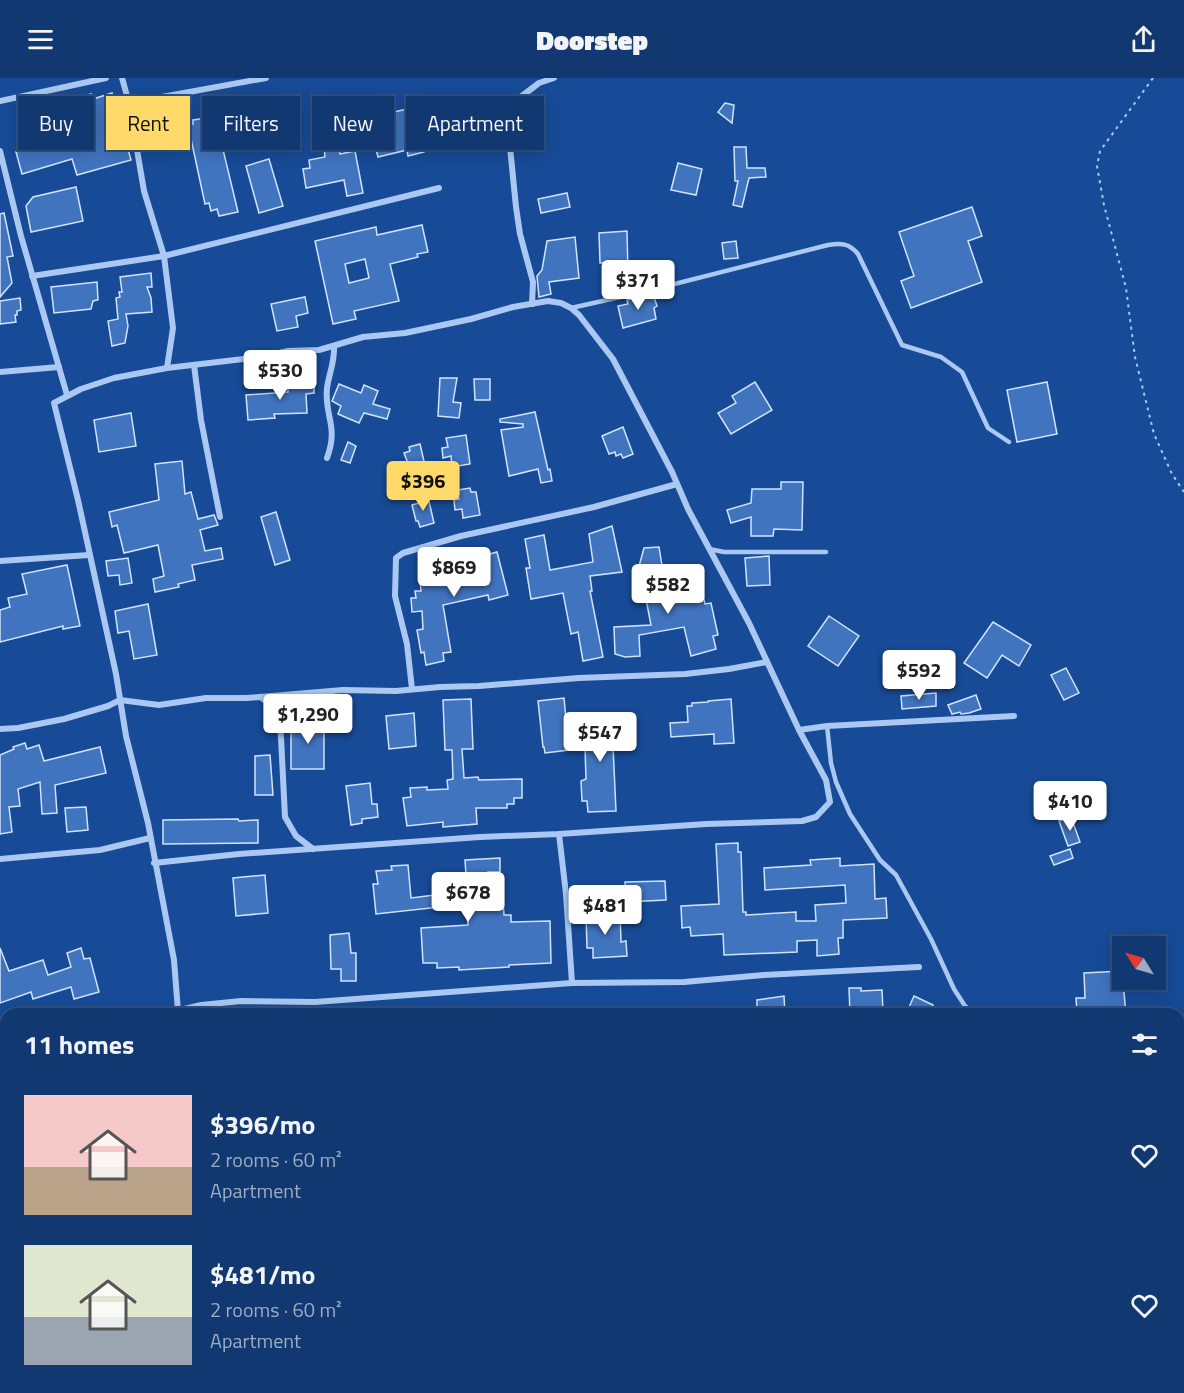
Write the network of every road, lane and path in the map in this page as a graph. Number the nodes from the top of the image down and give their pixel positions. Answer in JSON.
{"nodes":[{"id":1,"x":106,"y":78,"type":"edge"},
{"id":2,"x":122,"y":78,"type":"edge"},
{"id":3,"x":266,"y":78,"type":"edge"},
{"id":4,"x":554,"y":78,"type":"edge"},
{"id":5,"x":1153,"y":78,"type":"edge"},
{"id":6,"x":127,"y":96,"type":"edge"},
{"id":7,"x":167,"y":96,"type":"edge"},
{"id":8,"x":0,"y":101,"type":"edge"},
{"id":9,"x":137,"y":150,"type":"edge"},
{"id":10,"x":0,"y":151,"type":"edge"},
{"id":11,"x":3,"y":178,"type":"edge"},
{"id":12,"x":439,"y":188,"type":"dead end"},
{"id":13,"x":164,"y":256,"type":"junction"},
{"id":14,"x":32,"y":276,"type":"junction"},
{"id":15,"x":532,"y":304,"type":"junction"},
{"id":16,"x":571,"y":308,"type":"junction"},
{"id":17,"x":334,"y":346,"type":"junction"},
{"id":18,"x":194,"y":365,"type":"junction"},
{"id":19,"x":59,"y":368,"type":"junction"},
{"id":20,"x":167,"y":368,"type":"junction"},
{"id":21,"x":0,"y":372,"type":"edge"},
{"id":22,"x":67,"y":395,"type":"junction"},
{"id":23,"x":1009,"y":442,"type":"dead end"},
{"id":24,"x":327,"y":458,"type":"dead end"},
{"id":25,"x":677,"y":484,"type":"junction"},
{"id":26,"x":1184,"y":492,"type":"edge"},
{"id":27,"x":220,"y":517,"type":"dead end"},
{"id":28,"x":709,"y":549,"type":"junction"},
{"id":29,"x":826,"y":552,"type":"dead end"},
{"id":30,"x":89,"y":555,"type":"junction"},
{"id":31,"x":0,"y":561,"type":"edge"},
{"id":32,"x":767,"y":662,"type":"junction"},
{"id":33,"x":412,"y":689,"type":"junction"},
{"id":34,"x":260,"y":697,"type":"junction"},
{"id":35,"x":120,"y":700,"type":"junction"},
{"id":36,"x":1014,"y":716,"type":"dead end"},
{"id":37,"x":827,"y":726,"type":"junction"},
{"id":38,"x":0,"y":729,"type":"edge"},
{"id":39,"x":799,"y":730,"type":"junction"},
{"id":40,"x":559,"y":834,"type":"junction"},
{"id":41,"x":150,"y":838,"type":"junction"},
{"id":42,"x":314,"y":849,"type":"junction"},
{"id":43,"x":0,"y":859,"type":"edge"},
{"id":44,"x":154,"y":863,"type":"junction"},
{"id":45,"x":919,"y":967,"type":"dead end"},
{"id":46,"x":572,"y":983,"type":"junction"},
{"id":47,"x":178,"y":1008,"type":"edge"},
{"id":48,"x":190,"y":1008,"type":"edge"},
{"id":49,"x":968,"y":1008,"type":"edge"}],
"edges":[{"from":1,"to":8,"type":"street"},
{"from":2,"to":6,"type":"street"},
{"from":3,"to":7,"type":"street"},
{"from":4,"to":15,"type":"street"},
{"from":5,"to":26,"type":"path"},
{"from":9,"to":13,"type":"street"},
{"from":10,"to":11,"type":"street"},
{"from":11,"to":14,"type":"street"},
{"from":12,"to":13,"type":"street"},
{"from":13,"to":14,"type":"street"},
{"from":13,"to":20,"type":"street"},
{"from":14,"to":19,"type":"street"},
{"from":15,"to":16,"type":"street"},
{"from":15,"to":17,"type":"street"},
{"from":16,"to":23,"type":"lane"},
{"from":16,"to":25,"type":"street"},
{"from":17,"to":18,"type":"street"},
{"from":17,"to":24,"type":"street"},
{"from":18,"to":20,"type":"street"},
{"from":18,"to":27,"type":"street"},
{"from":19,"to":21,"type":"street"},
{"from":19,"to":22,"type":"street"},
{"from":20,"to":22,"type":"street"},
{"from":22,"to":30,"type":"street"},
{"from":25,"to":28,"type":"street"},
{"from":25,"to":33,"type":"street"},
{"from":28,"to":29,"type":"lane"},
{"from":28,"to":32,"type":"street"},
{"from":30,"to":31,"type":"street"},
{"from":30,"to":35,"type":"street"},
{"from":32,"to":33,"type":"street"},
{"from":32,"to":39,"type":"street"},
{"from":33,"to":34,"type":"street"},
{"from":34,"to":35,"type":"street"},
{"from":34,"to":42,"type":"street"},
{"from":35,"to":38,"type":"street"},
{"from":35,"to":41,"type":"street"},
{"from":36,"to":37,"type":"street"},
{"from":37,"to":39,"type":"street"},
{"from":37,"to":49,"type":"lane"},
{"from":39,"to":40,"type":"street"},
{"from":40,"to":42,"type":"street"},
{"from":40,"to":46,"type":"street"},
{"from":41,"to":43,"type":"street"},
{"from":41,"to":44,"type":"street"},
{"from":42,"to":44,"type":"street"},
{"from":44,"to":47,"type":"street"},
{"from":45,"to":46,"type":"street"},
{"from":46,"to":48,"type":"street"}]}
